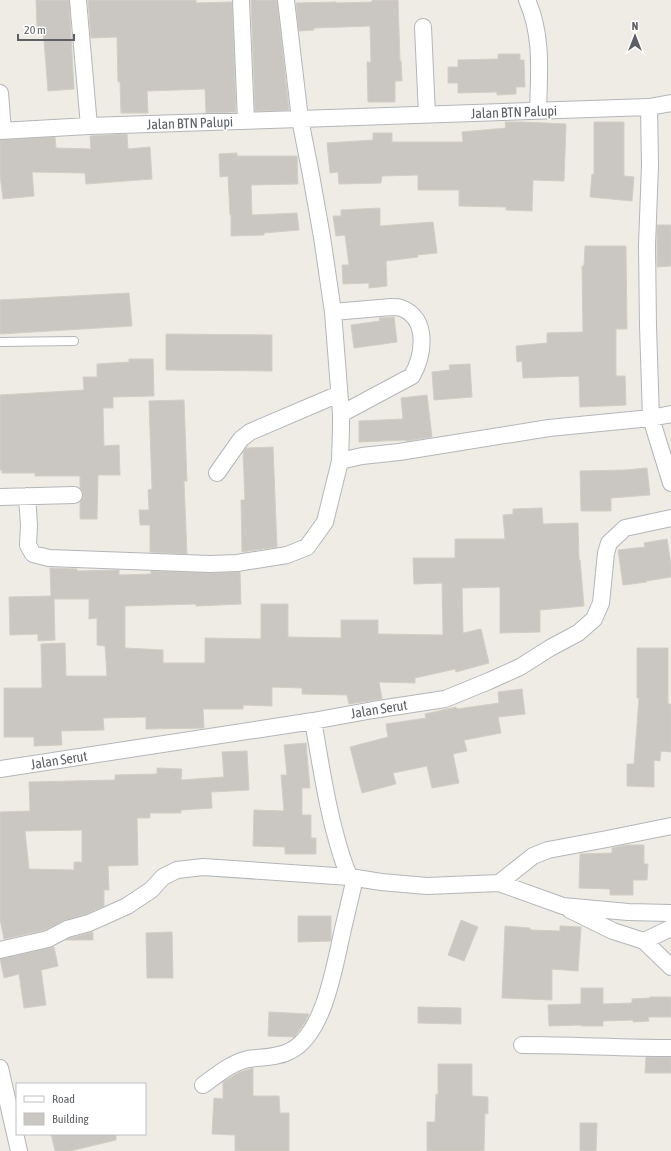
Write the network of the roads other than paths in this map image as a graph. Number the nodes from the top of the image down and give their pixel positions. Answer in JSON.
{"nodes":[{"id":1,"x":78,"y":0,"type":"edge"},
{"id":2,"x":240,"y":0,"type":"edge"},
{"id":3,"x":286,"y":0,"type":"edge"},
{"id":4,"x":531,"y":4,"type":"edge"},
{"id":5,"x":423,"y":27,"type":"dead end"},
{"id":6,"x":0,"y":93,"type":"edge"},
{"id":7,"x":671,"y":103,"type":"edge"},
{"id":8,"x":650,"y":107,"type":"junction"},
{"id":9,"x":538,"y":111,"type":"junction"},
{"id":10,"x":427,"y":115,"type":"junction"},
{"id":11,"x":300,"y":120,"type":"junction"},
{"id":12,"x":246,"y":121,"type":"junction"},
{"id":13,"x":89,"y":126,"type":"junction"},
{"id":14,"x":1,"y":131,"type":"edge"},
{"id":15,"x":333,"y":312,"type":"junction"},
{"id":16,"x":74,"y":340,"type":"dead end"},
{"id":17,"x":0,"y":342,"type":"edge"},
{"id":18,"x":339,"y":394,"type":"junction"},
{"id":19,"x":341,"y":414,"type":"junction"},
{"id":20,"x":671,"y":414,"type":"edge"},
{"id":21,"x":651,"y":418,"type":"junction"},
{"id":22,"x":340,"y":461,"type":"junction"},
{"id":23,"x":217,"y":473,"type":"dead end"},
{"id":24,"x":671,"y":483,"type":"edge"},
{"id":25,"x":74,"y":495,"type":"dead end"},
{"id":26,"x":27,"y":496,"type":"junction"},
{"id":27,"x":0,"y":497,"type":"edge"},
{"id":28,"x":671,"y":518,"type":"edge"},
{"id":29,"x":313,"y":721,"type":"junction"},
{"id":30,"x":0,"y":769,"type":"edge"},
{"id":31,"x":671,"y":826,"type":"edge"},
{"id":32,"x":353,"y":878,"type":"junction"},
{"id":33,"x":498,"y":883,"type":"junction"},
{"id":34,"x":564,"y":906,"type":"junction"},
{"id":35,"x":671,"y":913,"type":"edge"},
{"id":36,"x":671,"y":928,"type":"edge"},
{"id":37,"x":644,"y":941,"type":"junction"},
{"id":38,"x":0,"y":950,"type":"edge"},
{"id":39,"x":671,"y":967,"type":"edge"},
{"id":40,"x":522,"y":1045,"type":"dead end"},
{"id":41,"x":671,"y":1048,"type":"edge"},
{"id":42,"x":0,"y":1068,"type":"edge"},
{"id":43,"x":204,"y":1085,"type":"dead end"},
{"id":44,"x":19,"y":1151,"type":"edge"}],
"edges":[{"from":1,"to":13,"type":"street"},
{"from":2,"to":12,"type":"street"},
{"from":3,"to":11,"type":"street"},
{"from":4,"to":9,"type":"street"},
{"from":5,"to":10,"type":"street"},
{"from":6,"to":14,"type":"street"},
{"from":7,"to":8,"type":"street","name":"Jalan BTN Palupi"},
{"from":8,"to":9,"type":"street","name":"Jalan BTN Palupi"},
{"from":8,"to":21,"type":"street"},
{"from":9,"to":10,"type":"street","name":"Jalan BTN Palupi"},
{"from":10,"to":11,"type":"street","name":"Jalan BTN Palupi"},
{"from":11,"to":12,"type":"street","name":"Jalan BTN Palupi"},
{"from":11,"to":15,"type":"street"},
{"from":12,"to":13,"type":"street","name":"Jalan BTN Palupi"},
{"from":13,"to":14,"type":"street","name":"Jalan BTN Palupi"},
{"from":15,"to":18,"type":"street"},
{"from":15,"to":19,"type":"street"},
{"from":16,"to":17,"type":"lane"},
{"from":18,"to":19,"type":"street"},
{"from":18,"to":23,"type":"street"},
{"from":19,"to":22,"type":"street"},
{"from":20,"to":21,"type":"street"},
{"from":21,"to":22,"type":"street"},
{"from":21,"to":24,"type":"street"},
{"from":22,"to":26,"type":"street"},
{"from":25,"to":26,"type":"street"},
{"from":26,"to":27,"type":"street"},
{"from":28,"to":29,"type":"street","name":"Jalan Serut"},
{"from":29,"to":30,"type":"street","name":"Jalan Serut"},
{"from":29,"to":32,"type":"street"},
{"from":31,"to":33,"type":"street"},
{"from":32,"to":33,"type":"street"},
{"from":32,"to":38,"type":"street"},
{"from":32,"to":43,"type":"street"},
{"from":33,"to":34,"type":"street"},
{"from":34,"to":35,"type":"street"},
{"from":34,"to":37,"type":"street"},
{"from":36,"to":37,"type":"street"},
{"from":37,"to":39,"type":"street"},
{"from":40,"to":41,"type":"street"},
{"from":42,"to":44,"type":"street"}]}
